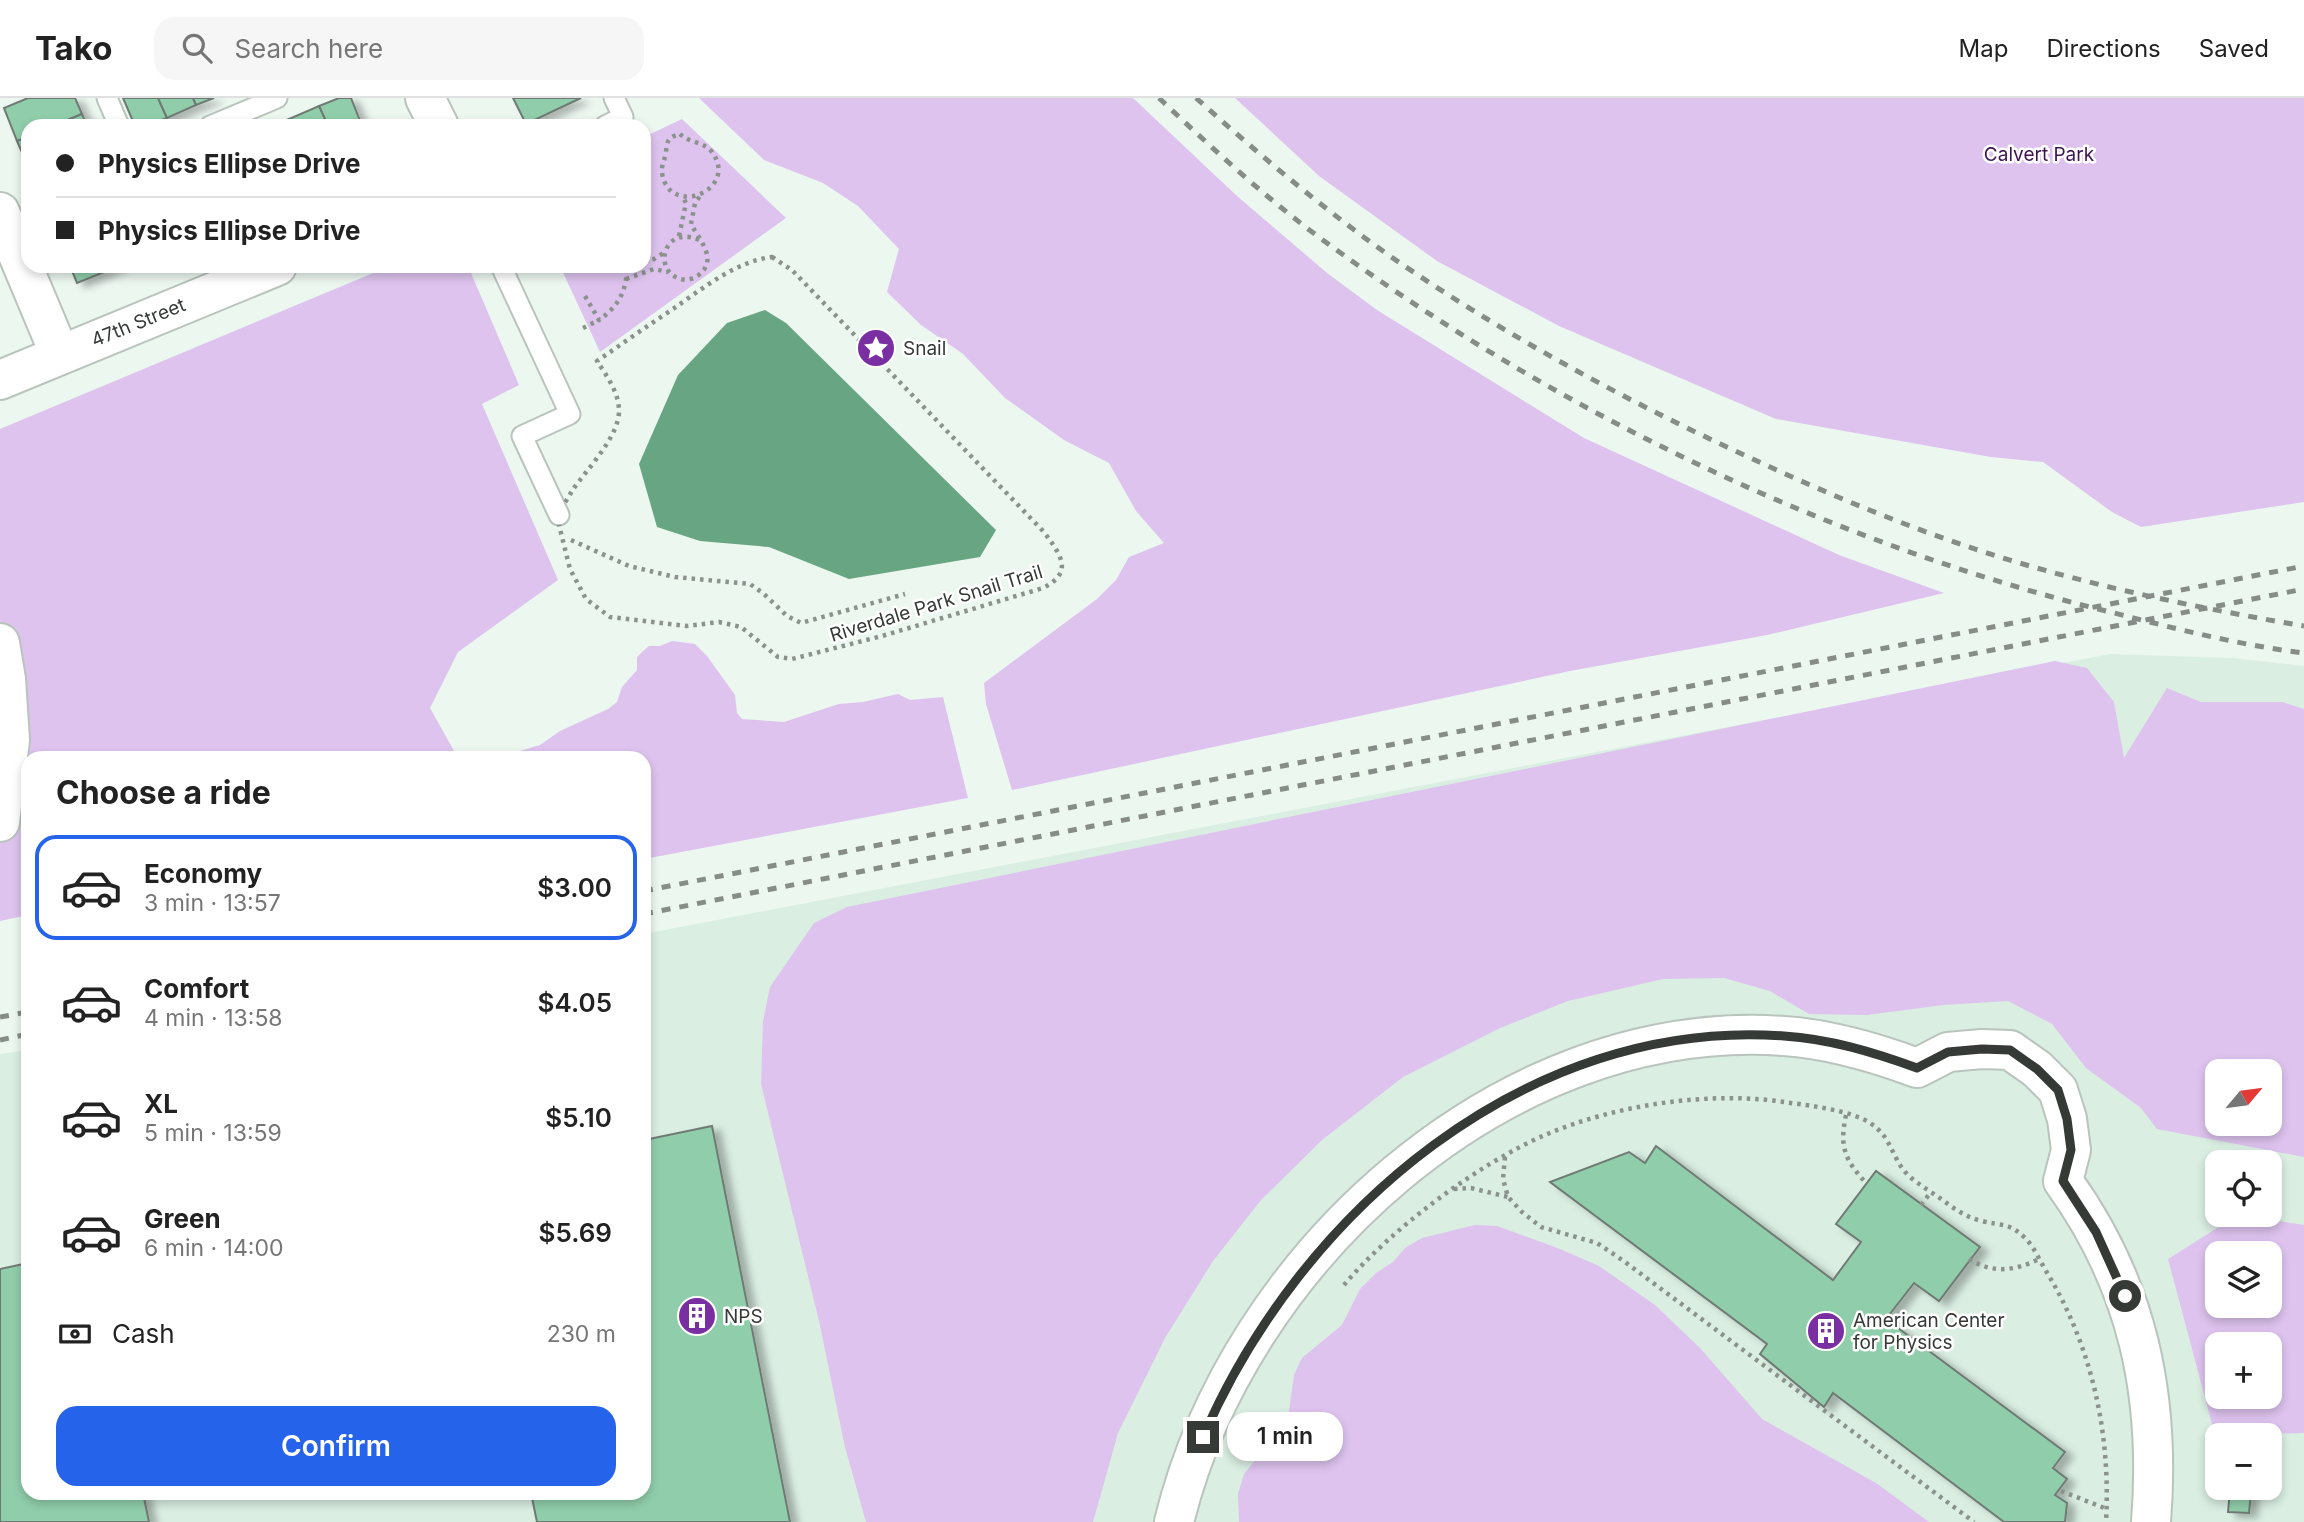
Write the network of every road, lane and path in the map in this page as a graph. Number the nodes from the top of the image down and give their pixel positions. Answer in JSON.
{"nodes":[{"id":1,"x":107,"y":98,"type":"edge"},
{"id":2,"x":277,"y":98,"type":"edge"},
{"id":3,"x":425,"y":98,"type":"edge"},
{"id":4,"x":614,"y":98,"type":"edge"},
{"id":5,"x":116,"y":119,"type":"edge"},
{"id":6,"x":227,"y":119,"type":"edge"},
{"id":7,"x":436,"y":119,"type":"edge"},
{"id":8,"x":619,"y":119,"type":"edge"},
{"id":9,"x":699,"y":196,"type":"junction"},
{"id":10,"x":683,"y":197,"type":"junction"},
{"id":11,"x":0,"y":212,"type":"edge"},
{"id":12,"x":678,"y":236,"type":"junction"},
{"id":13,"x":699,"y":240,"type":"junction"},
{"id":14,"x":665,"y":252,"type":"junction"},
{"id":15,"x":651,"y":260,"type":"edge"},
{"id":16,"x":21,"y":262,"type":"edge"},
{"id":17,"x":651,"y":270,"type":"edge"},
{"id":18,"x":669,"y":272,"type":"junction"},
{"id":19,"x":26,"y":273,"type":"edge"},
{"id":20,"x":260,"y":273,"type":"edge"},
{"id":21,"x":504,"y":273,"type":"edge"},
{"id":22,"x":626,"y":273,"type":"edge"},
{"id":23,"x":643,"y":273,"type":"edge"},
{"id":24,"x":626,"y":279,"type":"junction"},
{"id":25,"x":585,"y":296,"type":"dead end"},
{"id":26,"x":599,"y":320,"type":"junction"},
{"id":27,"x":583,"y":328,"type":"dead end"},
{"id":28,"x":60,"y":355,"type":"junction"},
{"id":29,"x":0,"y":380,"type":"edge"},
{"id":30,"x":560,"y":522,"type":"junction"},
{"id":31,"x":905,"y":594,"type":"dead end"},
{"id":32,"x":0,"y":643,"type":"edge"},
{"id":33,"x":0,"y":822,"type":"edge"},
{"id":34,"x":1846,"y":1115,"type":"junction"},
{"id":35,"x":1505,"y":1157,"type":"junction"},
{"id":36,"x":1866,"y":1183,"type":"dead end"},
{"id":37,"x":1453,"y":1189,"type":"junction"},
{"id":38,"x":1931,"y":1192,"type":"junction"},
{"id":39,"x":1508,"y":1197,"type":"junction"},
{"id":40,"x":1921,"y":1205,"type":"dead end"},
{"id":41,"x":1969,"y":1259,"type":"dead end"},
{"id":42,"x":2039,"y":1259,"type":"junction"},
{"id":43,"x":1341,"y":1289,"type":"dead end"},
{"id":44,"x":2061,"y":1491,"type":"dead end"},
{"id":45,"x":2107,"y":1509,"type":"junction"},
{"id":46,"x":1174,"y":1522,"type":"edge"},
{"id":47,"x":1974,"y":1522,"type":"edge"},
{"id":48,"x":2106,"y":1522,"type":"edge"},
{"id":49,"x":2151,"y":1522,"type":"edge"}],
"edges":[{"from":1,"to":5,"type":"lane"},
{"from":2,"to":6,"type":"lane"},
{"from":3,"to":7,"type":"street"},
{"from":4,"to":8,"type":"lane"},
{"from":9,"to":10,"type":"path"},
{"from":9,"to":10,"type":"path"},
{"from":9,"to":13,"type":"path"},
{"from":10,"to":12,"type":"path"},
{"from":11,"to":16,"type":"street"},
{"from":12,"to":13,"type":"path"},
{"from":12,"to":14,"type":"path"},
{"from":13,"to":18,"type":"path"},
{"from":14,"to":15,"type":"path"},
{"from":14,"to":18,"type":"path"},
{"from":17,"to":18,"type":"path"},
{"from":19,"to":28,"type":"street"},
{"from":20,"to":28,"type":"street","name":"47th Street"},
{"from":21,"to":30,"type":"lane"},
{"from":22,"to":24,"type":"path"},
{"from":23,"to":24,"type":"path"},
{"from":24,"to":26,"type":"path"},
{"from":25,"to":26,"type":"path"},
{"from":26,"to":27,"type":"path"},
{"from":28,"to":29,"type":"street","name":"47th Street"},
{"from":30,"to":30,"type":"path","name":"Riverdale Park Snail Trail"},
{"from":30,"to":31,"type":"path"},
{"from":32,"to":33,"type":"street"},
{"from":34,"to":35,"type":"path"},
{"from":34,"to":36,"type":"path"},
{"from":34,"to":38,"type":"path"},
{"from":35,"to":37,"type":"path"},
{"from":35,"to":39,"type":"path"},
{"from":37,"to":39,"type":"path"},
{"from":37,"to":43,"type":"path"},
{"from":38,"to":40,"type":"path"},
{"from":38,"to":42,"type":"path"},
{"from":39,"to":47,"type":"path"},
{"from":41,"to":42,"type":"path"},
{"from":42,"to":45,"type":"path"},
{"from":44,"to":45,"type":"path"},
{"from":45,"to":48,"type":"path"},
{"from":46,"to":49,"type":"street"}]}
